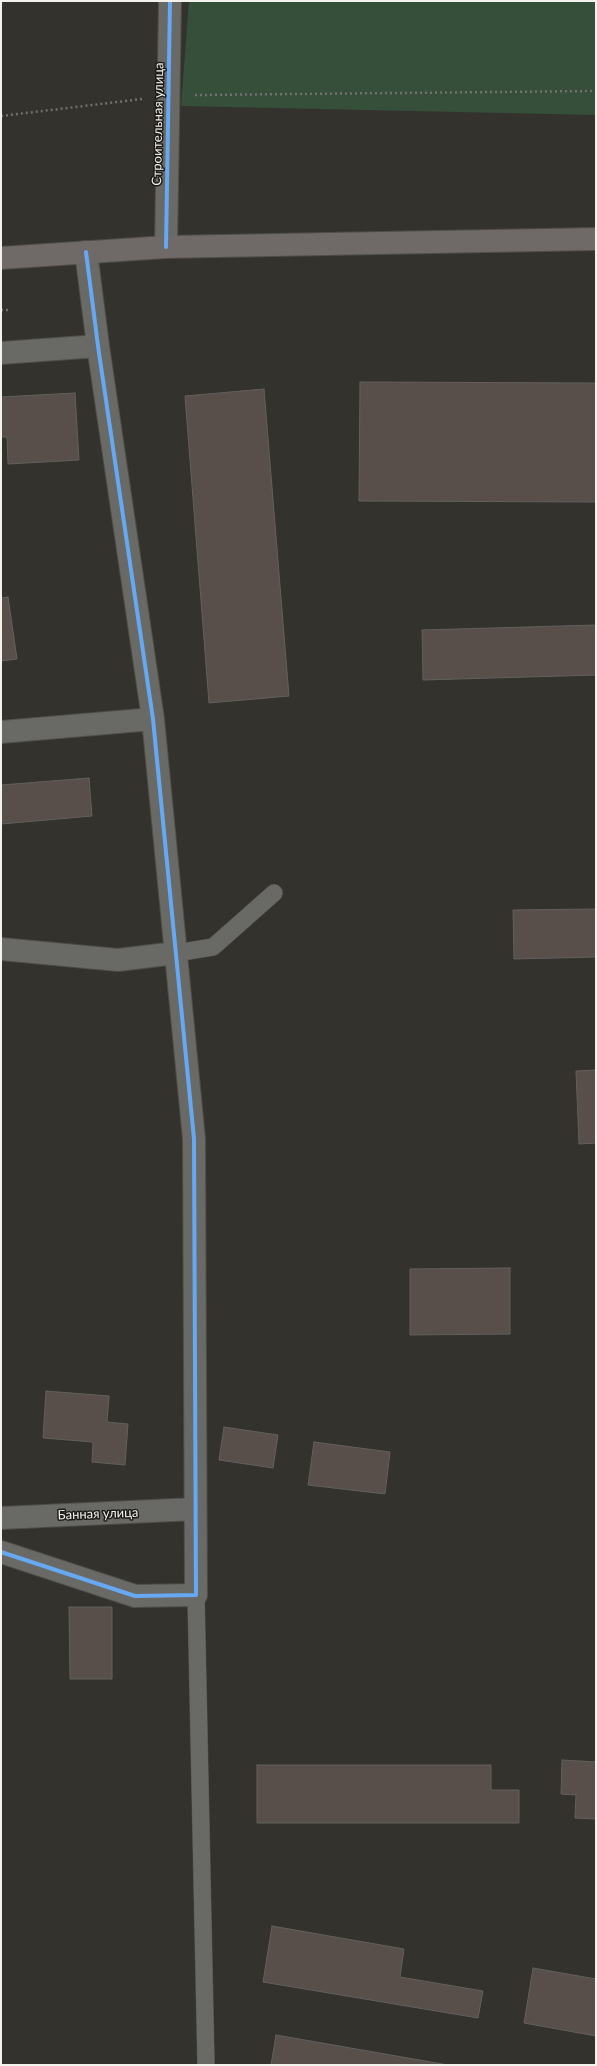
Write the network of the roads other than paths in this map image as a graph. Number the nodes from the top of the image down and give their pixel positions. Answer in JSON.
{"nodes":[{"id":1,"x":170,"y":1,"type":"edge"},
{"id":2,"x":596,"y":239,"type":"edge"},
{"id":3,"x":166,"y":247,"type":"junction"},
{"id":4,"x":86,"y":252,"type":"junction"},
{"id":5,"x":1,"y":258,"type":"edge"},
{"id":6,"x":98,"y":346,"type":"junction"},
{"id":7,"x":1,"y":353,"type":"edge"},
{"id":8,"x":153,"y":719,"type":"junction"},
{"id":9,"x":1,"y":732,"type":"edge"},
{"id":10,"x":274,"y":893,"type":"dead end"},
{"id":11,"x":1,"y":949,"type":"edge"},
{"id":12,"x":176,"y":953,"type":"junction"},
{"id":13,"x":195,"y":1509,"type":"junction"},
{"id":14,"x":1,"y":1518,"type":"edge"},
{"id":15,"x":1,"y":1552,"type":"edge"},
{"id":16,"x":196,"y":1595,"type":"junction"},
{"id":17,"x":206,"y":2065,"type":"edge"}],
"edges":[{"from":1,"to":3,"type":"street","name":"Строительная улица"},
{"from":2,"to":3,"type":"main road"},
{"from":3,"to":4,"type":"main road"},
{"from":4,"to":5,"type":"main road"},
{"from":4,"to":6,"type":"street"},
{"from":6,"to":7,"type":"street"},
{"from":6,"to":8,"type":"street"},
{"from":8,"to":9,"type":"street"},
{"from":8,"to":12,"type":"street"},
{"from":10,"to":12,"type":"lane"},
{"from":11,"to":12,"type":"street"},
{"from":12,"to":13,"type":"street"},
{"from":13,"to":14,"type":"street","name":"Банная улица"},
{"from":13,"to":16,"type":"street"},
{"from":15,"to":16,"type":"street"},
{"from":16,"to":17,"type":"lane"}]}
